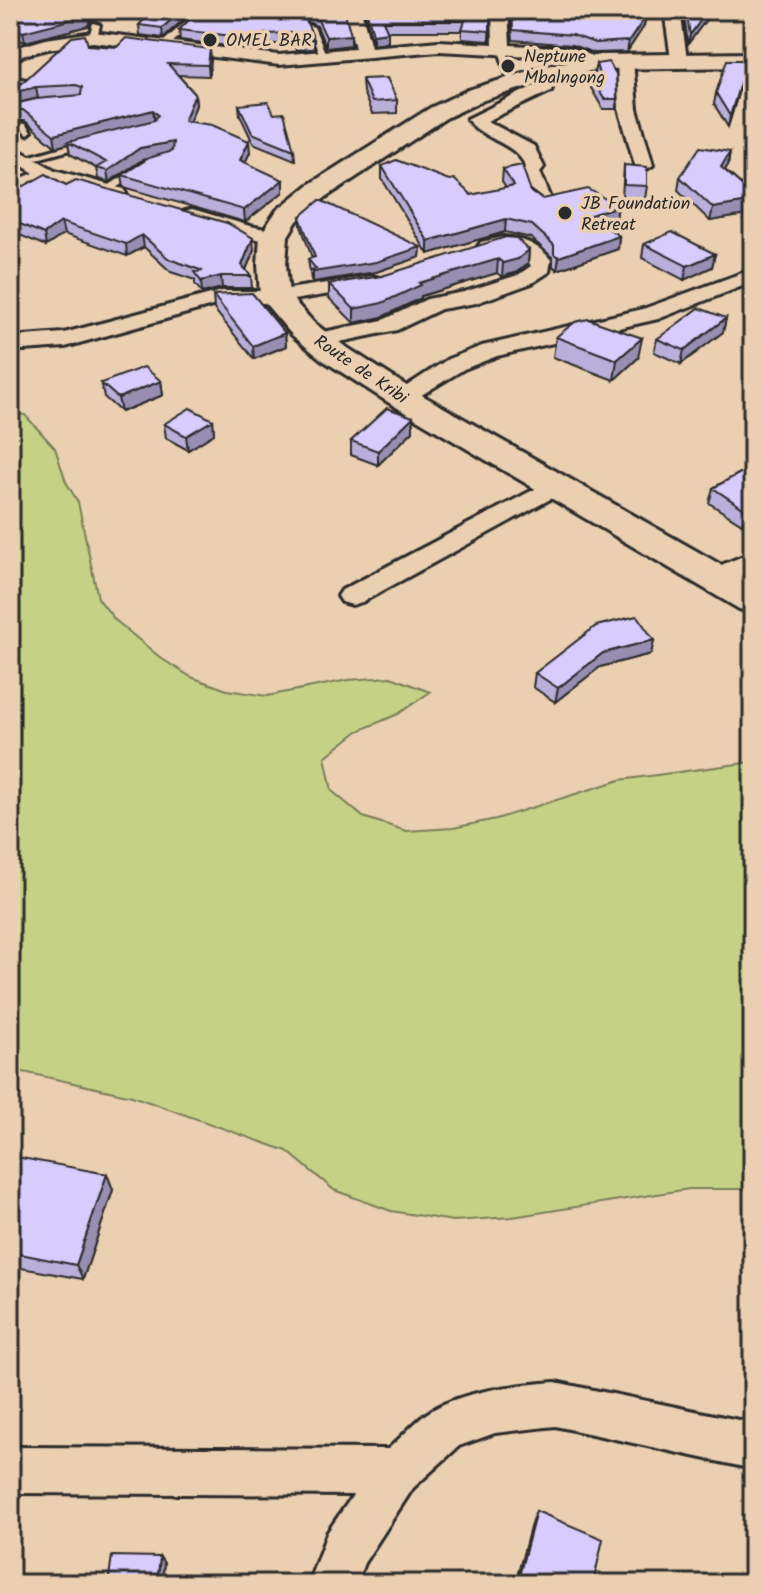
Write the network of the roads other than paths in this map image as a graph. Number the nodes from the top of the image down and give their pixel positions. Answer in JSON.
{"nodes":[{"id":1,"x":202,"y":10,"type":"edge"},
{"id":2,"x":500,"y":10,"type":"edge"},
{"id":3,"x":672,"y":10,"type":"edge"},
{"id":4,"x":350,"y":14,"type":"edge"},
{"id":5,"x":310,"y":27,"type":"edge"},
{"id":6,"x":165,"y":45,"type":"junction"},
{"id":7,"x":502,"y":47,"type":"junction"},
{"id":8,"x":364,"y":51,"type":"junction"},
{"id":9,"x":13,"y":53,"type":"edge"},
{"id":10,"x":324,"y":55,"type":"junction"},
{"id":11,"x":679,"y":59,"type":"junction"},
{"id":12,"x":753,"y":60,"type":"edge"},
{"id":13,"x":612,"y":61,"type":"junction"},
{"id":14,"x":550,"y":72,"type":"junction"},
{"id":15,"x":10,"y":80,"type":"edge"},
{"id":16,"x":23,"y":80,"type":"edge"},
{"id":17,"x":513,"y":82,"type":"junction"},
{"id":18,"x":10,"y":126,"type":"edge"},
{"id":19,"x":27,"y":132,"type":"dead end"},
{"id":20,"x":102,"y":139,"type":"edge"},
{"id":21,"x":14,"y":156,"type":"edge"},
{"id":22,"x":146,"y":165,"type":"edge"},
{"id":23,"x":644,"y":165,"type":"edge"},
{"id":24,"x":48,"y":174,"type":"junction"},
{"id":25,"x":10,"y":190,"type":"edge"},
{"id":26,"x":108,"y":190,"type":"junction"},
{"id":27,"x":138,"y":199,"type":"edge"},
{"id":28,"x":543,"y":203,"type":"edge"},
{"id":29,"x":167,"y":207,"type":"edge"},
{"id":30,"x":274,"y":236,"type":"junction"},
{"id":31,"x":474,"y":249,"type":"edge"},
{"id":32,"x":753,"y":275,"type":"edge"},
{"id":33,"x":390,"y":279,"type":"edge"},
{"id":34,"x":275,"y":297,"type":"junction"},
{"id":35,"x":316,"y":340,"type":"junction"},
{"id":36,"x":10,"y":344,"type":"edge"},
{"id":37,"x":402,"y":397,"type":"junction"},
{"id":38,"x":556,"y":486,"type":"junction"},
{"id":39,"x":753,"y":561,"type":"edge"},
{"id":40,"x":714,"y":578,"type":"junction"},
{"id":41,"x":352,"y":596,"type":"dead end"},
{"id":42,"x":753,"y":600,"type":"edge"},
{"id":43,"x":753,"y":1446,"type":"edge"},
{"id":44,"x":10,"y":1470,"type":"edge"},
{"id":45,"x":397,"y":1472,"type":"junction"},
{"id":46,"x":332,"y":1584,"type":"edge"}],
"edges":[{"from":1,"to":6,"type":"lane"},
{"from":2,"to":7,"type":"street"},
{"from":3,"to":11,"type":"street"},
{"from":4,"to":8,"type":"street"},
{"from":5,"to":10,"type":"lane"},
{"from":6,"to":9,"type":"street"},
{"from":6,"to":10,"type":"street"},
{"from":7,"to":8,"type":"street"},
{"from":7,"to":13,"type":"street"},
{"from":7,"to":17,"type":"lane"},
{"from":8,"to":10,"type":"street"},
{"from":11,"to":12,"type":"main road"},
{"from":11,"to":13,"type":"main road"},
{"from":13,"to":14,"type":"main road"},
{"from":13,"to":23,"type":"street"},
{"from":14,"to":17,"type":"main road"},
{"from":14,"to":28,"type":"street"},
{"from":15,"to":16,"type":"lane"},
{"from":17,"to":30,"type":"main road"},
{"from":18,"to":19,"type":"lane"},
{"from":20,"to":21,"type":"lane"},
{"from":21,"to":24,"type":"street"},
{"from":22,"to":26,"type":"lane"},
{"from":24,"to":25,"type":"street"},
{"from":24,"to":26,"type":"street"},
{"from":26,"to":27,"type":"street"},
{"from":29,"to":30,"type":"street"},
{"from":30,"to":34,"type":"main road"},
{"from":31,"to":35,"type":"street"},
{"from":32,"to":37,"type":"street"},
{"from":33,"to":34,"type":"street"},
{"from":34,"to":35,"type":"main road","name":"Route de Kribi"},
{"from":34,"to":36,"type":"street"},
{"from":35,"to":37,"type":"main road","name":"Route de Kribi"},
{"from":37,"to":38,"type":"main road","name":"Route de Kribi"},
{"from":38,"to":40,"type":"main road","name":"Route de Kribi"},
{"from":38,"to":41,"type":"street"},
{"from":39,"to":40,"type":"street"},
{"from":40,"to":42,"type":"main road","name":"Route de Kribi"},
{"from":43,"to":45,"type":"street"},
{"from":44,"to":45,"type":"street"},
{"from":45,"to":46,"type":"street"}]}
